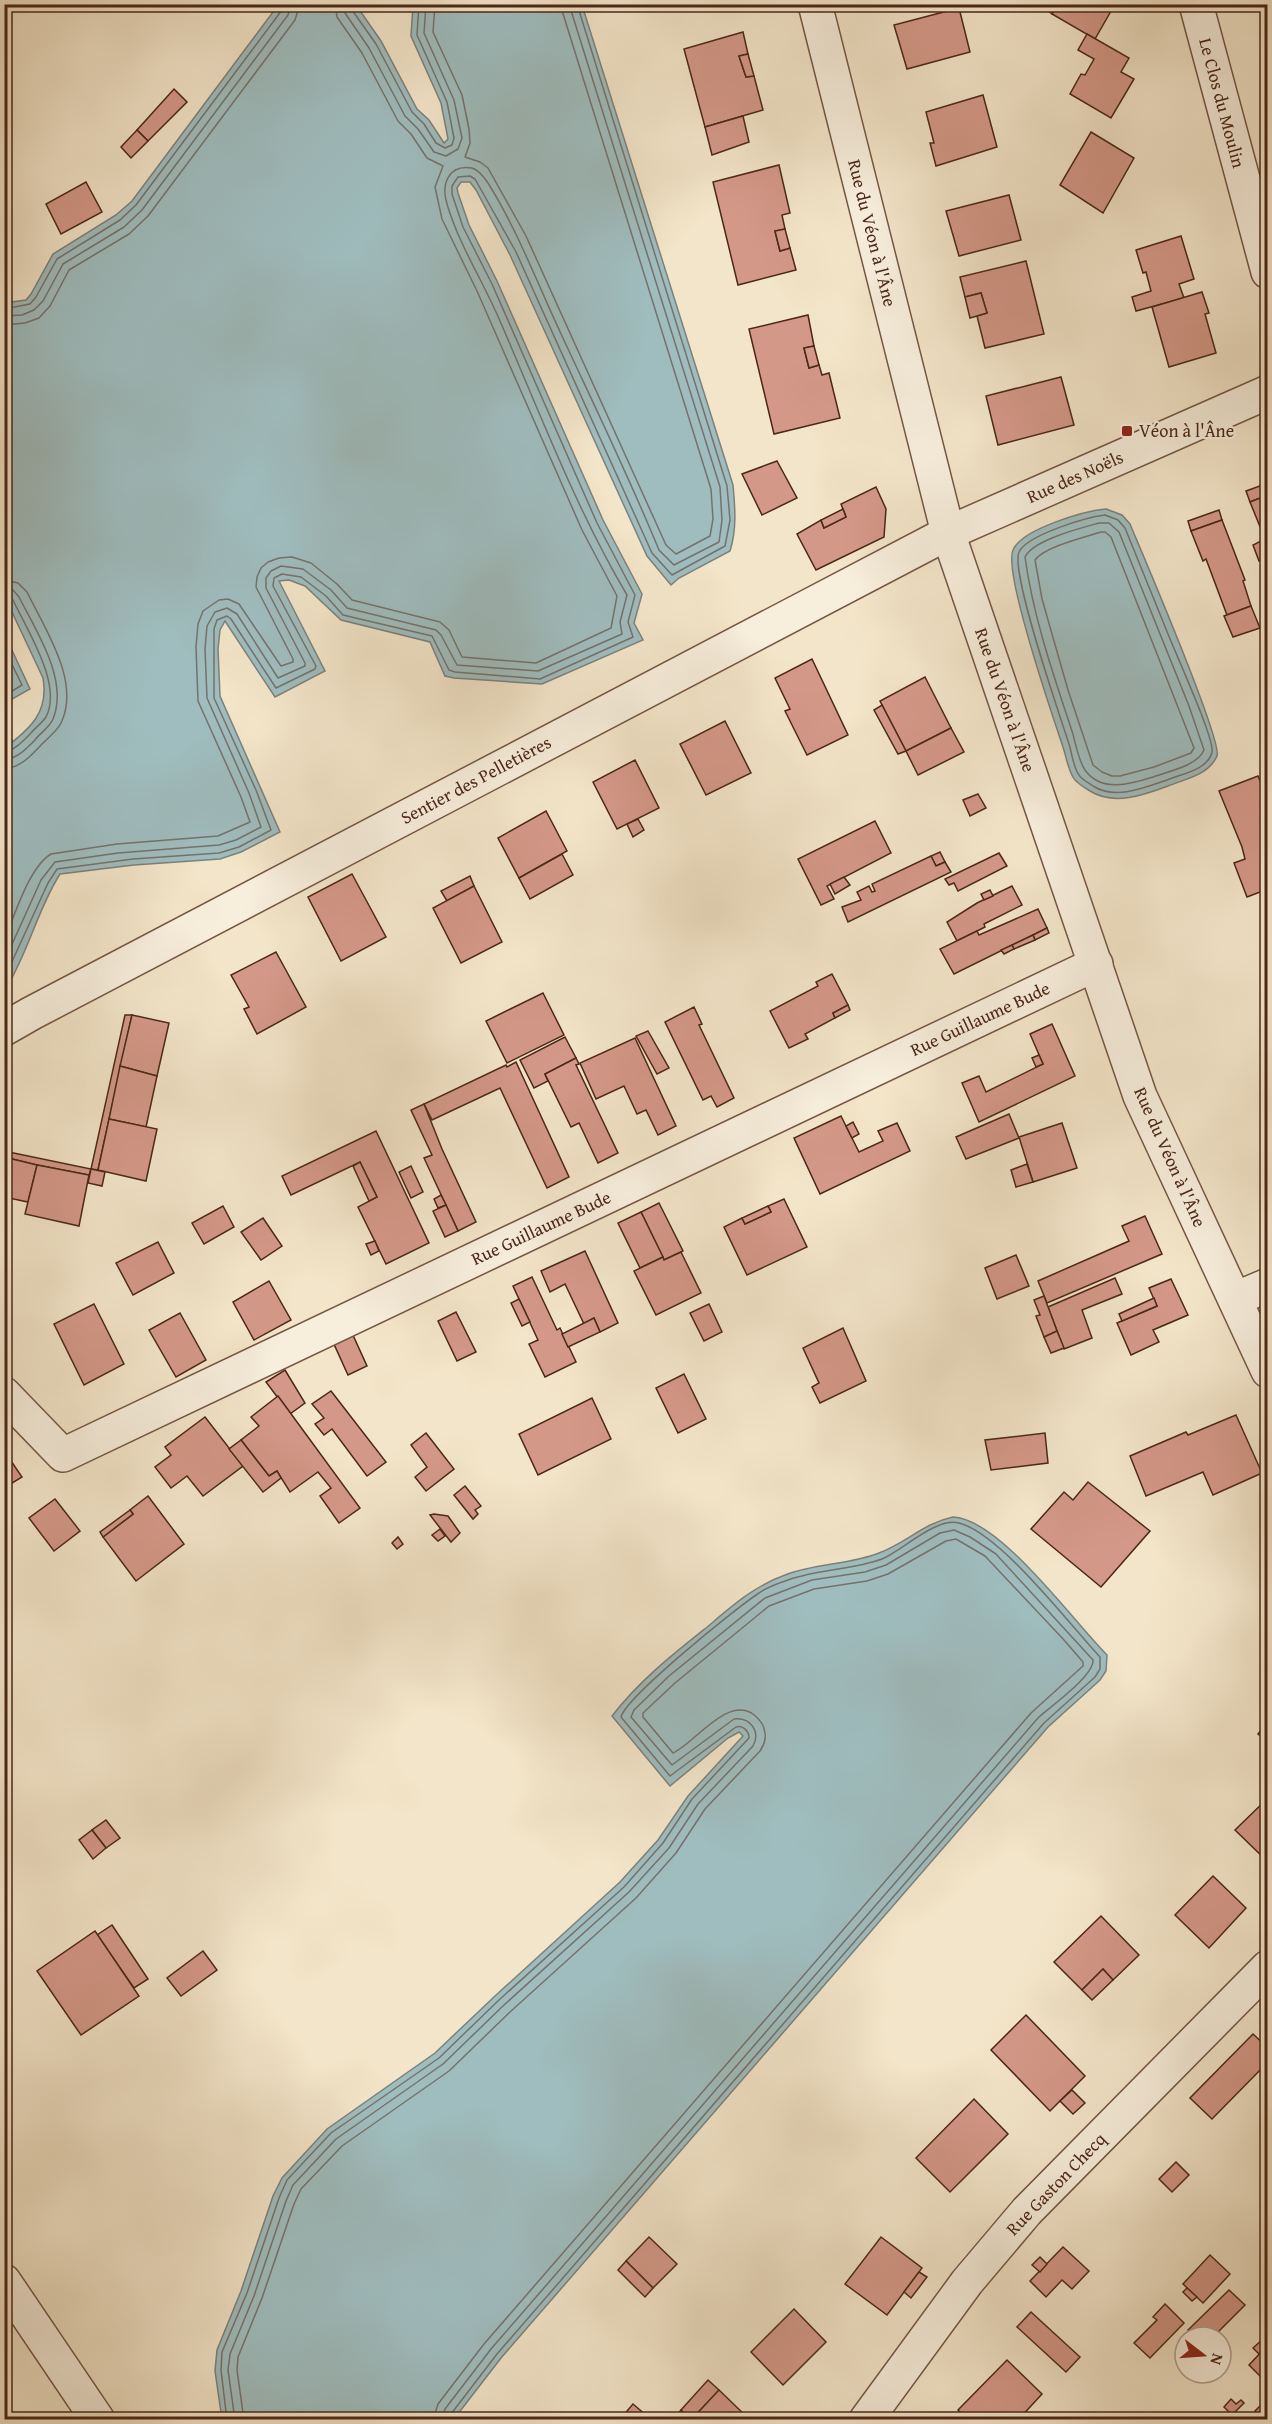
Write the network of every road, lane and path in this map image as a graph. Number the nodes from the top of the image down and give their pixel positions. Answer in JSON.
{"nodes":[{"id":1,"x":815,"y":4,"type":"edge"},
{"id":2,"x":1196,"y":4,"type":"edge"},
{"id":3,"x":1268,"y":272,"type":"edge"},
{"id":4,"x":1268,"y":392,"type":"edge"},
{"id":5,"x":948,"y":533,"type":"junction"},
{"id":6,"x":1096,"y":964,"type":"junction"},
{"id":7,"x":4,"y":1029,"type":"edge"},
{"id":8,"x":1268,"y":1285,"type":"edge"},
{"id":9,"x":1235,"y":1299,"type":"junction"},
{"id":10,"x":1268,"y":1371,"type":"edge"},
{"id":11,"x":4,"y":1394,"type":"edge"},
{"id":12,"x":1268,"y":1967,"type":"edge"},
{"id":13,"x":4,"y":2281,"type":"edge"},
{"id":14,"x":98,"y":2420,"type":"edge"},
{"id":15,"x":866,"y":2420,"type":"edge"}],
"edges":[{"from":1,"to":5,"type":"street","name":"Rue du Véon à l'Âne"},
{"from":2,"to":3,"type":"street","name":"Le Clos du Moulin"},
{"from":4,"to":5,"type":"street","name":"Rue des Noëls"},
{"from":5,"to":6,"type":"street","name":"Rue du Véon à l'Âne"},
{"from":5,"to":7,"type":"street","name":"Sentier des Pelletières"},
{"from":6,"to":9,"type":"street","name":"Rue du Véon à l'Âne"},
{"from":6,"to":11,"type":"street","name":"Rue Guillaume Bude"},
{"from":8,"to":9,"type":"street"},
{"from":9,"to":10,"type":"street","name":"Rue du Véon à l'Âne"},
{"from":12,"to":15,"type":"street","name":"Rue Gaston Checq"},
{"from":13,"to":14,"type":"street"}]}
